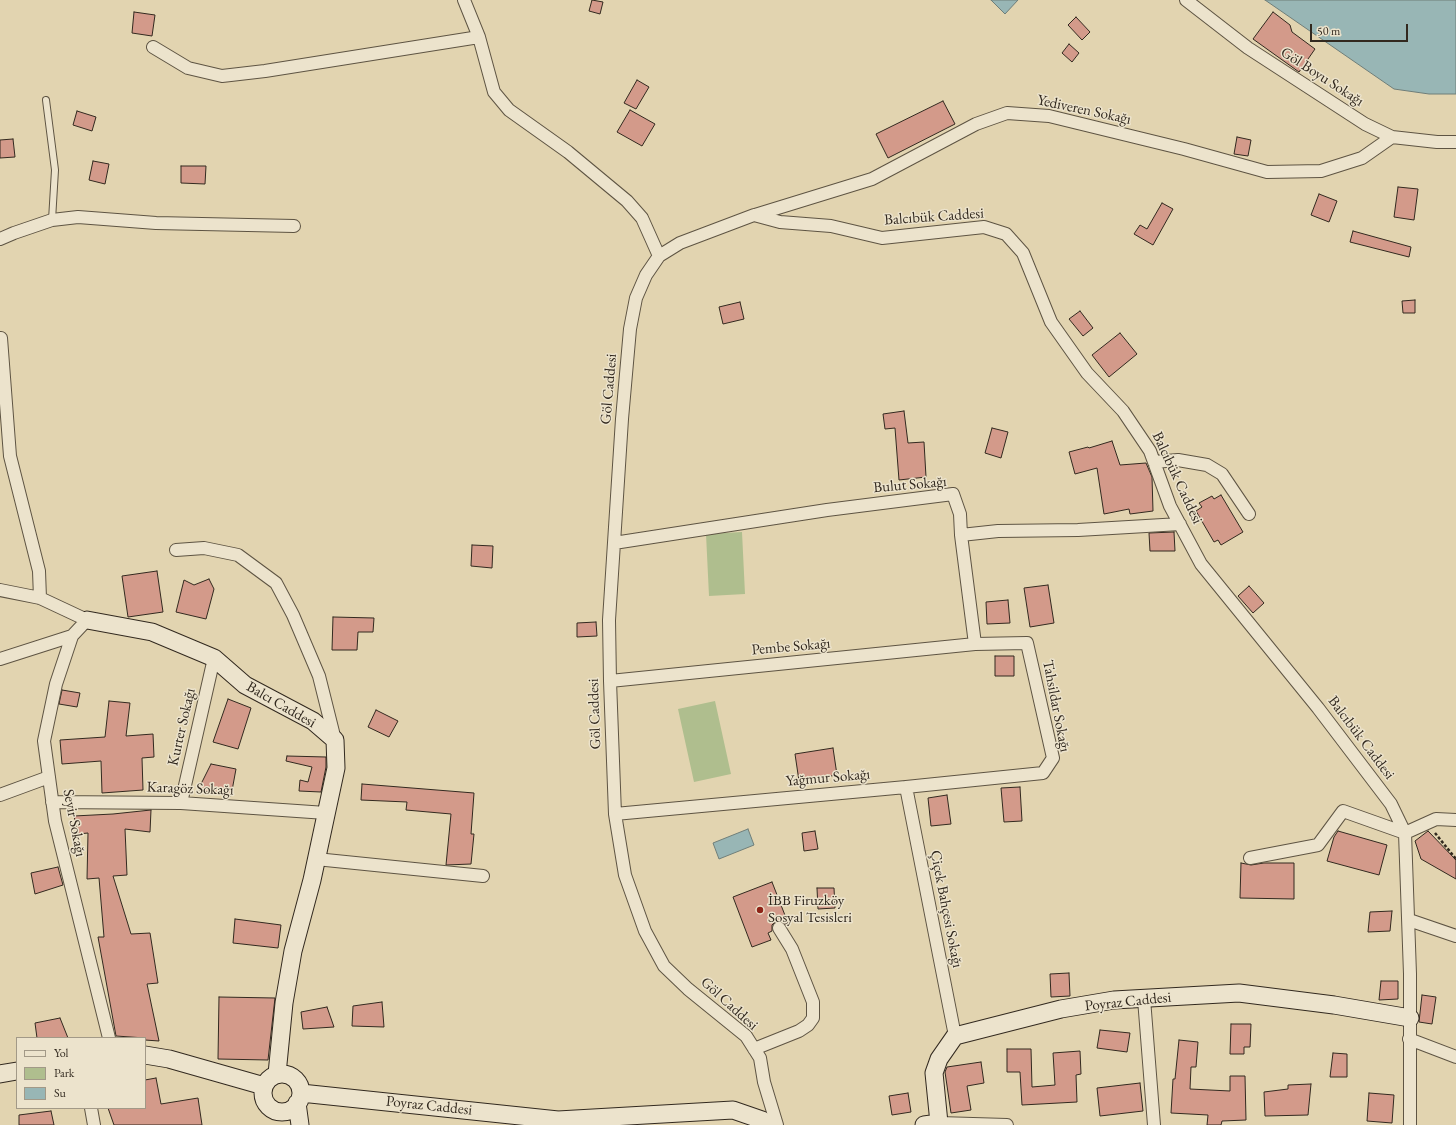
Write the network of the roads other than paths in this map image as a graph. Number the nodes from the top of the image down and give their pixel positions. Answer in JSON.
{"nodes":[{"id":1,"x":464,"y":0,"type":"edge"},
{"id":2,"x":1186,"y":0,"type":"edge"},
{"id":3,"x":479,"y":37,"type":"junction"},
{"id":4,"x":153,"y":47,"type":"dead end"},
{"id":5,"x":46,"y":100,"type":"dead end"},
{"id":6,"x":1392,"y":137,"type":"junction"},
{"id":7,"x":1456,"y":142,"type":"edge"},
{"id":8,"x":754,"y":215,"type":"junction"},
{"id":9,"x":52,"y":220,"type":"junction"},
{"id":10,"x":294,"y":226,"type":"dead end"},
{"id":11,"x":0,"y":239,"type":"edge"},
{"id":12,"x":659,"y":256,"type":"junction"},
{"id":13,"x":1,"y":338,"type":"dead end"},
{"id":14,"x":1154,"y":462,"type":"junction"},
{"id":15,"x":1249,"y":514,"type":"dead end"},
{"id":16,"x":1180,"y":524,"type":"junction"},
{"id":17,"x":961,"y":535,"type":"junction"},
{"id":18,"x":614,"y":543,"type":"junction"},
{"id":19,"x":176,"y":550,"type":"dead end"},
{"id":20,"x":0,"y":590,"type":"edge"},
{"id":21,"x":40,"y":598,"type":"junction"},
{"id":22,"x":87,"y":620,"type":"junction"},
{"id":23,"x":72,"y":636,"type":"junction"},
{"id":24,"x":1027,"y":643,"type":"joint"},
{"id":25,"x":974,"y":644,"type":"junction"},
{"id":26,"x":214,"y":658,"type":"junction"},
{"id":27,"x":0,"y":659,"type":"edge"},
{"id":28,"x":610,"y":681,"type":"junction"},
{"id":29,"x":335,"y":740,"type":"junction"},
{"id":30,"x":1043,"y":773,"type":"joint"},
{"id":31,"x":49,"y":777,"type":"junction"},
{"id":32,"x":906,"y":787,"type":"junction"},
{"id":33,"x":0,"y":795,"type":"edge"},
{"id":34,"x":52,"y":802,"type":"junction"},
{"id":35,"x":181,"y":803,"type":"junction"},
{"id":36,"x":326,"y":813,"type":"junction"},
{"id":37,"x":615,"y":814,"type":"junction"},
{"id":38,"x":1456,"y":820,"type":"edge"},
{"id":39,"x":1405,"y":833,"type":"junction"},
{"id":40,"x":1250,"y":858,"type":"dead end"},
{"id":41,"x":316,"y":859,"type":"junction"},
{"id":42,"x":483,"y":876,"type":"dead end"},
{"id":43,"x":1409,"y":920,"type":"junction"},
{"id":44,"x":779,"y":928,"type":"dead end"},
{"id":45,"x":1456,"y":936,"type":"edge"},
{"id":46,"x":1144,"y":999,"type":"junction"},
{"id":47,"x":1410,"y":1018,"type":"junction"},
{"id":48,"x":954,"y":1036,"type":"junction"},
{"id":49,"x":108,"y":1037,"type":"edge"},
{"id":50,"x":1409,"y":1039,"type":"junction"},
{"id":51,"x":754,"y":1050,"type":"junction"},
{"id":52,"x":146,"y":1055,"type":"edge"},
{"id":53,"x":1456,"y":1057,"type":"edge"},
{"id":54,"x":16,"y":1071,"type":"edge"},
{"id":55,"x":0,"y":1074,"type":"edge"},
{"id":56,"x":277,"y":1074,"type":"junction"},
{"id":57,"x":264,"y":1086,"type":"junction"},
{"id":58,"x":299,"y":1098,"type":"junction"},
{"id":59,"x":91,"y":1109,"type":"edge"},
{"id":60,"x":280,"y":1118,"type":"edge"},
{"id":61,"x":934,"y":1124,"type":"edge"},
{"id":62,"x":94,"y":1125,"type":"edge"},
{"id":63,"x":300,"y":1125,"type":"edge"},
{"id":64,"x":770,"y":1125,"type":"edge"},
{"id":65,"x":777,"y":1125,"type":"edge"},
{"id":66,"x":1007,"y":1125,"type":"edge"},
{"id":67,"x":1154,"y":1125,"type":"edge"},
{"id":68,"x":1410,"y":1125,"type":"edge"}],
"edges":[{"from":1,"to":3,"type":"street"},
{"from":2,"to":6,"type":"street","name":"Göl Boyu Sokağı"},
{"from":3,"to":4,"type":"street"},
{"from":3,"to":12,"type":"street"},
{"from":5,"to":9,"type":"lane"},
{"from":6,"to":7,"type":"street","name":"Göl Boyu Sokağı"},
{"from":6,"to":8,"type":"street","name":"Yediveren Sokağı"},
{"from":8,"to":12,"type":"street"},
{"from":8,"to":14,"type":"street","name":"Balcıbük Caddesi"},
{"from":9,"to":10,"type":"street"},
{"from":9,"to":11,"type":"street"},
{"from":12,"to":18,"type":"street","name":"Göl Caddesi"},
{"from":13,"to":21,"type":"street"},
{"from":14,"to":15,"type":"street"},
{"from":14,"to":16,"type":"street","name":"Balcıbük Caddesi"},
{"from":16,"to":17,"type":"street"},
{"from":16,"to":39,"type":"street","name":"Balcıbük Caddesi"},
{"from":17,"to":18,"type":"street","name":"Bulut Sokağı"},
{"from":17,"to":25,"type":"street"},
{"from":18,"to":28,"type":"street","name":"Göl Caddesi"},
{"from":19,"to":29,"type":"street"},
{"from":20,"to":21,"type":"street","name":"Balcı Caddesi"},
{"from":21,"to":22,"type":"street","name":"Balcı Caddesi"},
{"from":22,"to":23,"type":"street","name":"Seyir Sokağı"},
{"from":22,"to":26,"type":"street","name":"Balcı Caddesi"},
{"from":23,"to":27,"type":"street"},
{"from":23,"to":31,"type":"street","name":"Seyir Sokağı"},
{"from":24,"to":25,"type":"street","name":"Pembe Sokağı"},
{"from":24,"to":30,"type":"street","name":"Tahsildar Sokağı"},
{"from":25,"to":28,"type":"street","name":"Pembe Sokağı"},
{"from":26,"to":29,"type":"street","name":"Balcı Caddesi"},
{"from":26,"to":35,"type":"street","name":"Kurter Sokağı"},
{"from":28,"to":37,"type":"street","name":"Göl Caddesi"},
{"from":29,"to":36,"type":"street"},
{"from":30,"to":32,"type":"street","name":"Yağmur Sokağı"},
{"from":31,"to":33,"type":"street"},
{"from":31,"to":34,"type":"street","name":"Seyir Sokağı"},
{"from":32,"to":37,"type":"street","name":"Yağmur Sokağı"},
{"from":32,"to":48,"type":"street","name":"Çiçek Bahçesi Sokağı"},
{"from":34,"to":35,"type":"street","name":"Karagöz Sokağı"},
{"from":34,"to":49,"type":"street","name":"Seyir Sokağı"},
{"from":35,"to":36,"type":"street","name":"Karagöz Sokağı"},
{"from":36,"to":41,"type":"street"},
{"from":37,"to":51,"type":"street","name":"Göl Caddesi"},
{"from":38,"to":39,"type":"street"},
{"from":39,"to":40,"type":"street"},
{"from":39,"to":43,"type":"street","name":"Balcıbük Caddesi"},
{"from":41,"to":42,"type":"street"},
{"from":41,"to":56,"type":"street"},
{"from":43,"to":45,"type":"street"},
{"from":43,"to":47,"type":"street","name":"Balcıbük Caddesi"},
{"from":44,"to":51,"type":"street"},
{"from":46,"to":47,"type":"street","name":"Poyraz Caddesi"},
{"from":46,"to":48,"type":"street","name":"Poyraz Caddesi"},
{"from":46,"to":67,"type":"street"},
{"from":47,"to":50,"type":"street","name":"Balcıbük Caddesi"},
{"from":48,"to":61,"type":"street"},
{"from":50,"to":53,"type":"street"},
{"from":50,"to":68,"type":"street","name":"Balcıbük Caddesi"},
{"from":51,"to":65,"type":"street","name":"Göl Caddesi"},
{"from":52,"to":57,"type":"street"},
{"from":54,"to":55,"type":"street"},
{"from":56,"to":57,"type":"street"},
{"from":56,"to":58,"type":"street"},
{"from":57,"to":60,"type":"street"},
{"from":58,"to":60,"type":"street"},
{"from":58,"to":63,"type":"street"},
{"from":58,"to":64,"type":"street","name":"Poyraz Caddesi"},
{"from":59,"to":62,"type":"street"},
{"from":61,"to":66,"type":"street"}]}
